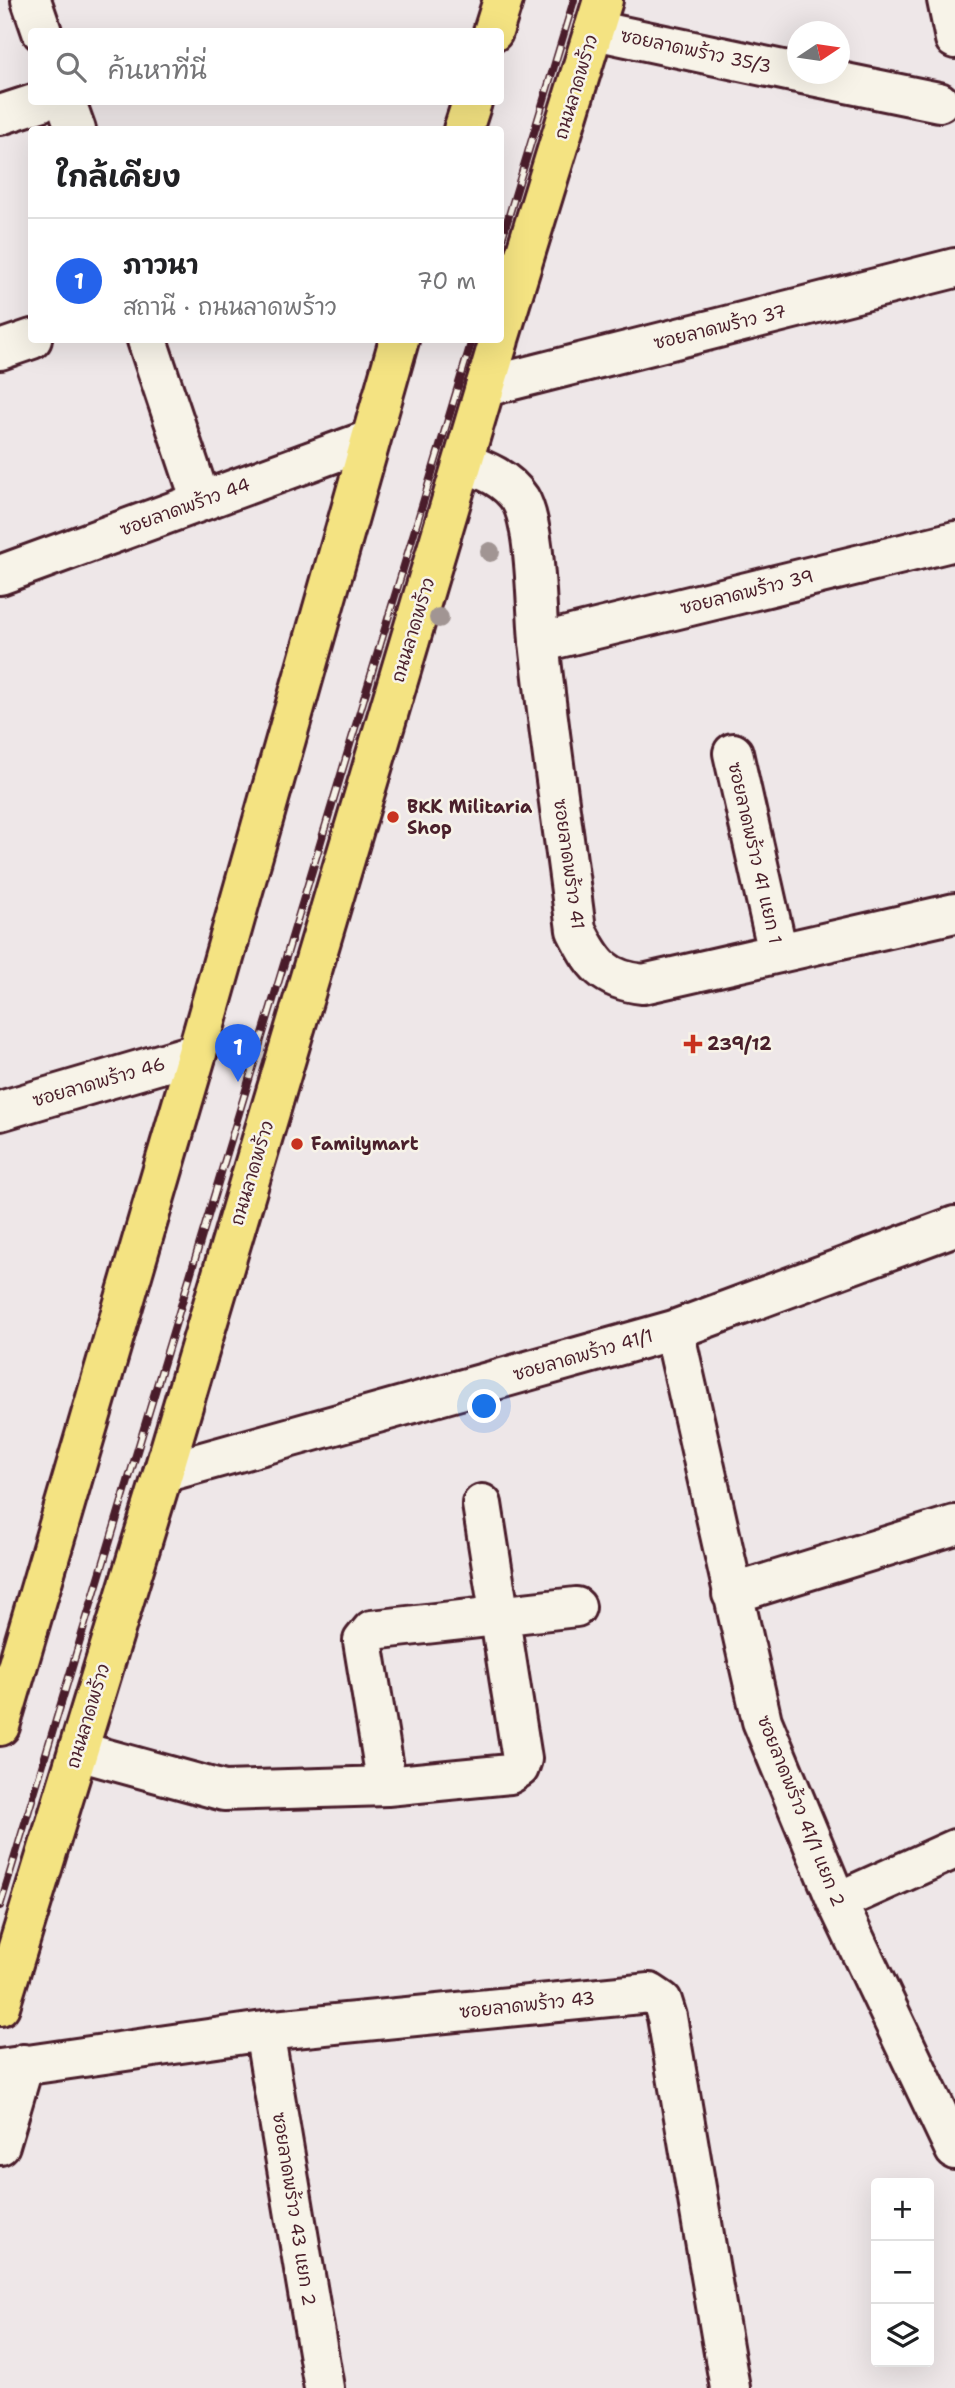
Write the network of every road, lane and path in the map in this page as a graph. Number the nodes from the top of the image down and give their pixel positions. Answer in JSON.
{"nodes":[{"id":1,"x":32,"y":0,"type":"edge"},
{"id":2,"x":503,"y":0,"type":"edge"},
{"id":3,"x":947,"y":0,"type":"edge"},
{"id":4,"x":598,"y":15,"type":"edge"},
{"id":5,"x":41,"y":28,"type":"edge"},
{"id":6,"x":494,"y":28,"type":"edge"},
{"id":7,"x":955,"y":39,"type":"edge"},
{"id":8,"x":787,"y":69,"type":"edge"},
{"id":9,"x":850,"y":83,"type":"edge"},
{"id":10,"x":939,"y":102,"type":"dead end"},
{"id":11,"x":30,"y":105,"type":"edge"},
{"id":12,"x":67,"y":105,"type":"edge"},
{"id":13,"x":471,"y":105,"type":"edge"},
{"id":14,"x":0,"y":114,"type":"edge"},
{"id":15,"x":75,"y":126,"type":"edge"},
{"id":16,"x":464,"y":126,"type":"edge"},
{"id":17,"x":955,"y":268,"type":"edge"},
{"id":18,"x":504,"y":325,"type":"edge"},
{"id":19,"x":28,"y":340,"type":"edge"},
{"id":20,"x":148,"y":343,"type":"edge"},
{"id":21,"x":398,"y":343,"type":"edge"},
{"id":22,"x":498,"y":343,"type":"edge"},
{"id":23,"x":0,"y":350,"type":"edge"},
{"id":24,"x":485,"y":387,"type":"junction"},
{"id":25,"x":369,"y":440,"type":"junction"},
{"id":26,"x":464,"y":463,"type":"junction"},
{"id":27,"x":201,"y":501,"type":"junction"},
{"id":28,"x":955,"y":541,"type":"edge"},
{"id":29,"x":0,"y":575,"type":"edge"},
{"id":30,"x":539,"y":643,"type":"junction"},
{"id":31,"x":733,"y":752,"type":"dead end"},
{"id":32,"x":955,"y":913,"type":"edge"},
{"id":33,"x":778,"y":953,"type":"junction"},
{"id":34,"x":197,"y":1054,"type":"junction"},
{"id":35,"x":0,"y":1111,"type":"edge"},
{"id":36,"x":955,"y":1226,"type":"edge"},
{"id":37,"x":674,"y":1330,"type":"junction"},
{"id":38,"x":163,"y":1473,"type":"junction"},
{"id":39,"x":482,"y":1504,"type":"dead end"},
{"id":40,"x":955,"y":1525,"type":"edge"},
{"id":41,"x":732,"y":1594,"type":"junction"},
{"id":42,"x":576,"y":1607,"type":"dead end"},
{"id":43,"x":499,"y":1618,"type":"junction"},
{"id":44,"x":6,"y":1686,"type":"edge"},
{"id":45,"x":0,"y":1726,"type":"edge"},
{"id":46,"x":78,"y":1751,"type":"junction"},
{"id":47,"x":387,"y":1786,"type":"junction"},
{"id":48,"x":955,"y":1849,"type":"edge"},
{"id":49,"x":837,"y":1902,"type":"junction"},
{"id":50,"x":0,"y":2006,"type":"edge"},
{"id":51,"x":264,"y":2031,"type":"junction"},
{"id":52,"x":12,"y":2066,"type":"edge"},
{"id":53,"x":0,"y":2145,"type":"edge"},
{"id":54,"x":955,"y":2150,"type":"edge"},
{"id":55,"x":324,"y":2388,"type":"edge"},
{"id":56,"x":730,"y":2388,"type":"edge"}],
"edges":[{"from":1,"to":5,"type":"street"},
{"from":2,"to":6,"type":"main road"},
{"from":3,"to":7,"type":"street"},
{"from":4,"to":8,"type":"street","name":"ซอยลาดพร้าว 35/3"},
{"from":4,"to":18,"type":"main road","name":"ถนนลาดพร้าว"},
{"from":9,"to":10,"type":"street","name":"ซอยลาดพร้าว 35/3"},
{"from":11,"to":14,"type":"street"},
{"from":12,"to":15,"type":"street"},
{"from":13,"to":16,"type":"main road"},
{"from":17,"to":24,"type":"street","name":"ซอยลาดพร้าว 37"},
{"from":19,"to":23,"type":"street"},
{"from":20,"to":27,"type":"street"},
{"from":21,"to":25,"type":"main road"},
{"from":22,"to":24,"type":"main road","name":"ถนนลาดพร้าว"},
{"from":24,"to":26,"type":"main road","name":"ถนนลาดพร้าว"},
{"from":25,"to":27,"type":"street","name":"ซอยลาดพร้าว 44"},
{"from":25,"to":34,"type":"main road"},
{"from":26,"to":30,"type":"street","name":"ซอยลาดพร้าว 41"},
{"from":26,"to":38,"type":"main road","name":"ถนนลาดพร้าว"},
{"from":27,"to":29,"type":"street","name":"ซอยลาดพร้าว 44"},
{"from":28,"to":30,"type":"street","name":"ซอยลาดพร้าว 39"},
{"from":30,"to":33,"type":"street","name":"ซอยลาดพร้าว 41"},
{"from":31,"to":33,"type":"street","name":"ซอยลาดพร้าว 41 แยก 1"},
{"from":32,"to":33,"type":"street","name":"ซอยลาดพร้าว 41"},
{"from":34,"to":35,"type":"street","name":"ซอยลาดพร้าว 46"},
{"from":34,"to":44,"type":"main road"},
{"from":36,"to":37,"type":"street","name":"ซอยลาดพร้าว 41/1"},
{"from":37,"to":38,"type":"street","name":"ซอยลาดพร้าว 41/1"},
{"from":37,"to":41,"type":"street","name":"ซอยลาดพร้าว 41/1 แยก 2"},
{"from":38,"to":46,"type":"main road","name":"ถนนลาดพร้าว"},
{"from":39,"to":43,"type":"street"},
{"from":40,"to":41,"type":"street"},
{"from":41,"to":49,"type":"street","name":"ซอยลาดพร้าว 41/1 แยก 2"},
{"from":42,"to":43,"type":"street"},
{"from":43,"to":47,"type":"street"},
{"from":43,"to":47,"type":"street"},
{"from":44,"to":45,"type":"main road"},
{"from":46,"to":47,"type":"street"},
{"from":46,"to":50,"type":"main road","name":"ถนนลาดพร้าว"},
{"from":48,"to":49,"type":"street"},
{"from":49,"to":54,"type":"street","name":"ซอยลาดพร้าว 41/1 แยก 2"},
{"from":51,"to":52,"type":"street","name":"ซอยลาดพร้าว 43"},
{"from":51,"to":55,"type":"street","name":"ซอยลาดพร้าว 43 แยก 2"},
{"from":51,"to":56,"type":"street","name":"ซอยลาดพร้าว 43"},
{"from":52,"to":53,"type":"street"}]}
